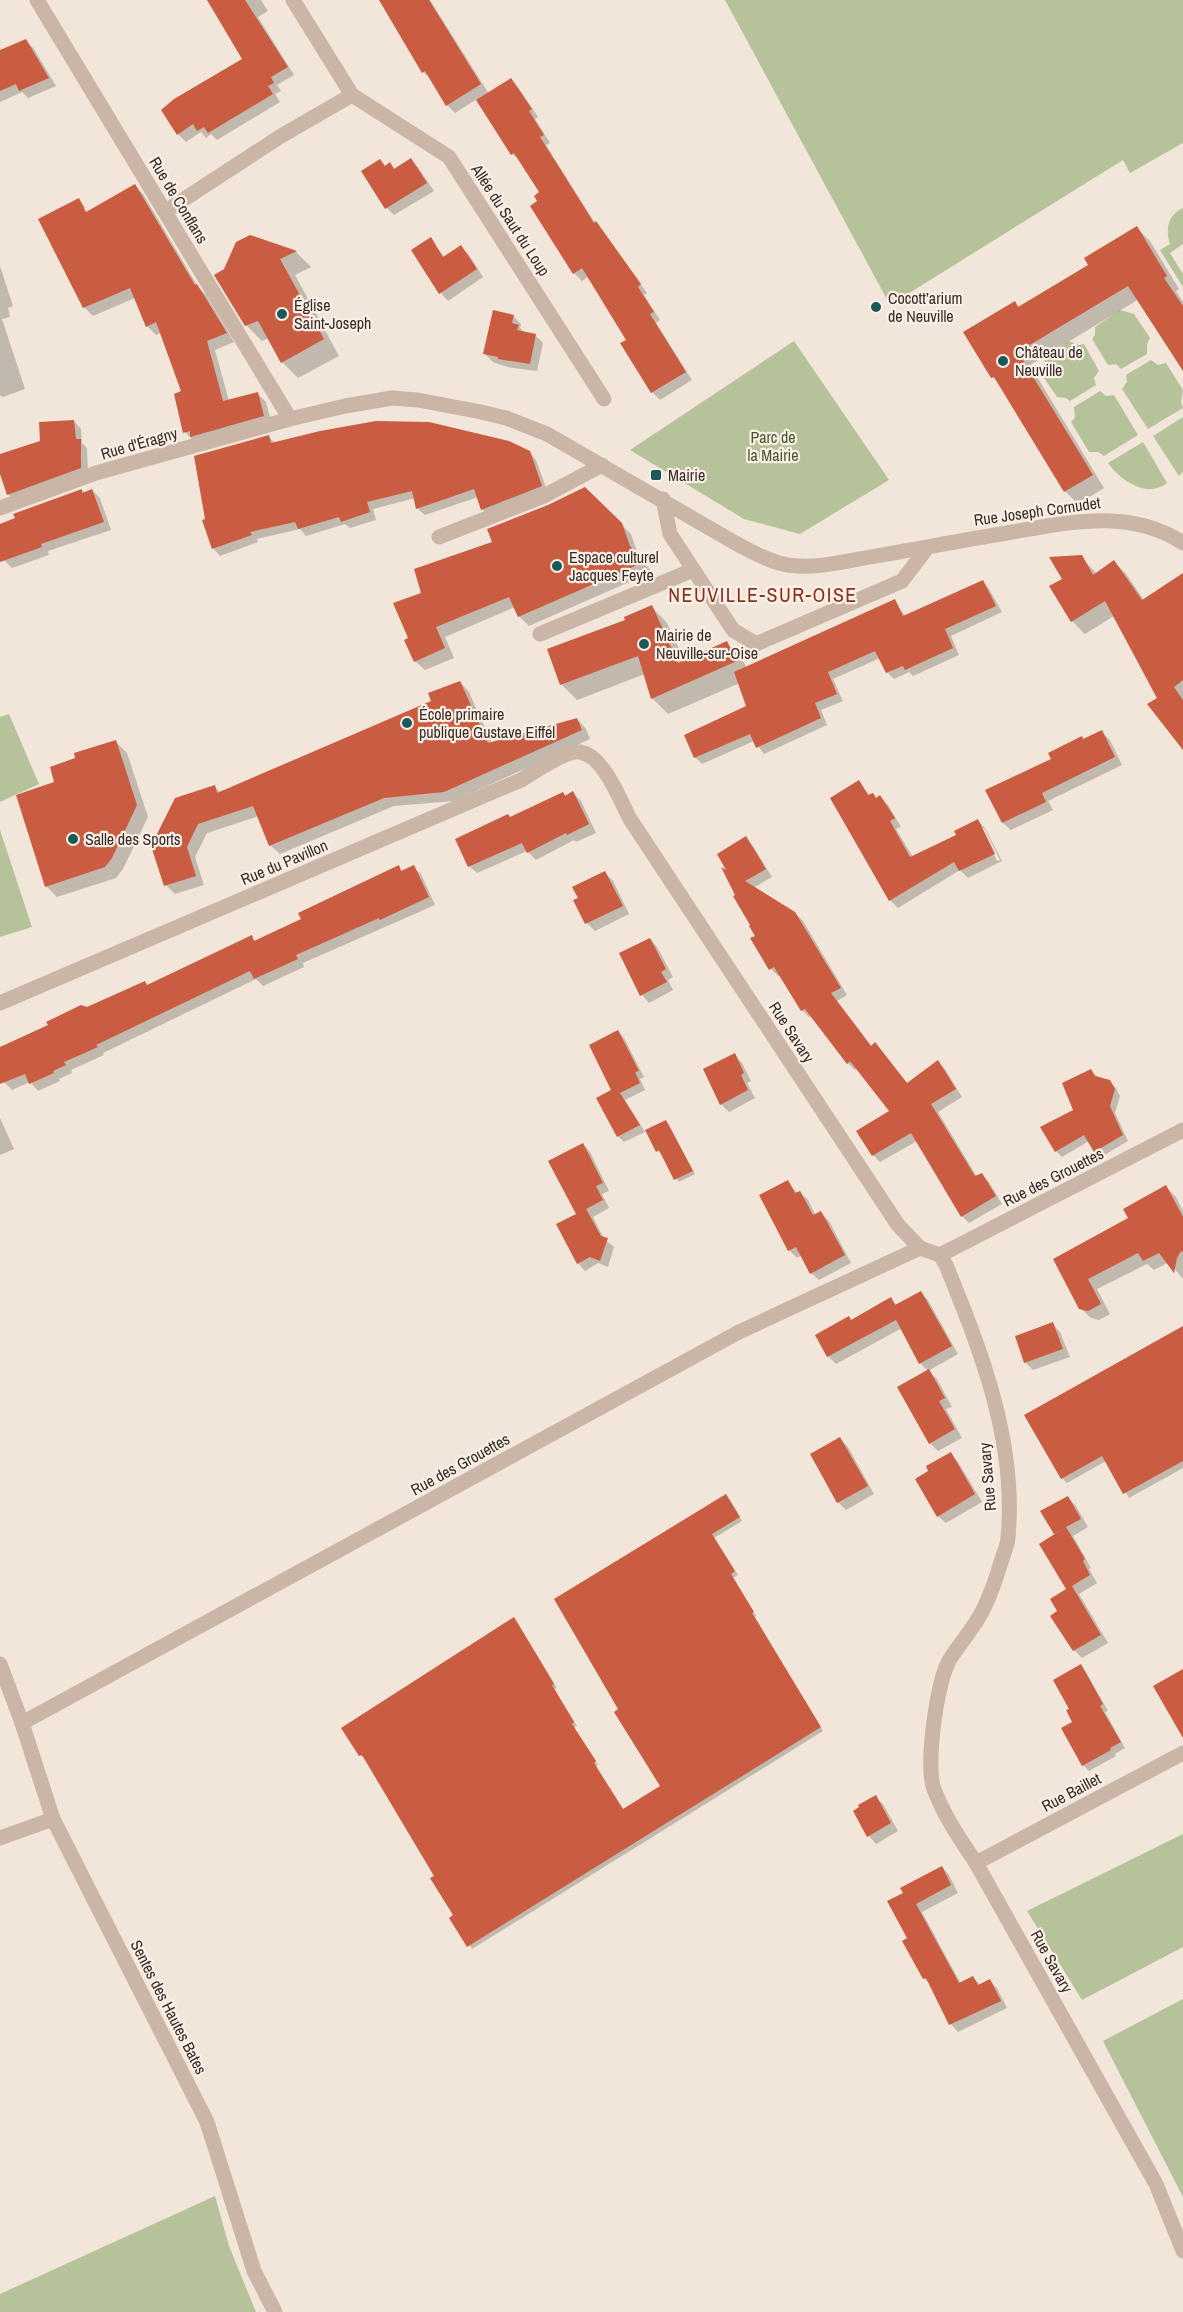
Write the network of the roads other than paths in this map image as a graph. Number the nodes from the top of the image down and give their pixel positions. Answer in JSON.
{"nodes":[{"id":1,"x":36,"y":0,"type":"edge"},
{"id":2,"x":293,"y":0,"type":"edge"},
{"id":3,"x":352,"y":95,"type":"junction"},
{"id":4,"x":166,"y":211,"type":"junction"},
{"id":5,"x":604,"y":399,"type":"dead end"},
{"id":6,"x":290,"y":419,"type":"junction"},
{"id":7,"x":602,"y":465,"type":"junction"},
{"id":8,"x":663,"y":499,"type":"junction"},
{"id":9,"x":0,"y":508,"type":"edge"},
{"id":10,"x":439,"y":537,"type":"dead end"},
{"id":11,"x":1183,"y":543,"type":"edge"},
{"id":12,"x":927,"y":548,"type":"junction"},
{"id":13,"x":693,"y":570,"type":"junction"},
{"id":14,"x":540,"y":634,"type":"dead end"},
{"id":15,"x":579,"y":752,"type":"joint"},
{"id":16,"x":0,"y":1003,"type":"edge"},
{"id":17,"x":1183,"y":1130,"type":"edge"},
{"id":18,"x":920,"y":1248,"type":"junction"},
{"id":19,"x":940,"y":1255,"type":"junction"},
{"id":20,"x":0,"y":1664,"type":"edge"},
{"id":21,"x":22,"y":1723,"type":"junction"},
{"id":22,"x":1183,"y":1753,"type":"edge"},
{"id":23,"x":53,"y":1819,"type":"junction"},
{"id":24,"x":0,"y":1838,"type":"edge"},
{"id":25,"x":976,"y":1863,"type":"junction"},
{"id":26,"x":1183,"y":2251,"type":"edge"},
{"id":27,"x":275,"y":2312,"type":"edge"}],
"edges":[{"from":1,"to":4,"type":"street","name":"Rue de Conflans"},
{"from":2,"to":3,"type":"street","name":"Allée du Saut du Loup"},
{"from":3,"to":4,"type":"street"},
{"from":3,"to":5,"type":"street","name":"Allée du Saut du Loup"},
{"from":4,"to":6,"type":"street","name":"Rue de Conflans"},
{"from":6,"to":7,"type":"street","name":"Rue Joseph Cornudet"},
{"from":6,"to":9,"type":"street","name":"Rue d'Éragny"},
{"from":7,"to":8,"type":"street","name":"Rue Joseph Cornudet"},
{"from":7,"to":10,"type":"street"},
{"from":8,"to":12,"type":"street","name":"Rue Joseph Cornudet"},
{"from":8,"to":13,"type":"street"},
{"from":11,"to":12,"type":"street","name":"Rue Joseph Cornudet"},
{"from":12,"to":13,"type":"street"},
{"from":13,"to":14,"type":"street"},
{"from":15,"to":16,"type":"street","name":"Rue du Pavillon"},
{"from":15,"to":18,"type":"street","name":"Rue Savary"},
{"from":17,"to":19,"type":"street","name":"Rue des Grouettes"},
{"from":18,"to":19,"type":"street","name":"Rue Savary"},
{"from":18,"to":21,"type":"street","name":"Rue des Grouettes"},
{"from":19,"to":25,"type":"street","name":"Rue Savary"},
{"from":20,"to":21,"type":"street","name":"Sentes des Hautes Bates"},
{"from":21,"to":23,"type":"street","name":"Sentes des Hautes Bates"},
{"from":22,"to":25,"type":"street","name":"Rue Baillet"},
{"from":23,"to":24,"type":"street"},
{"from":23,"to":27,"type":"street","name":"Sentes des Hautes Bates"},
{"from":25,"to":26,"type":"street","name":"Rue Savary"}]}
